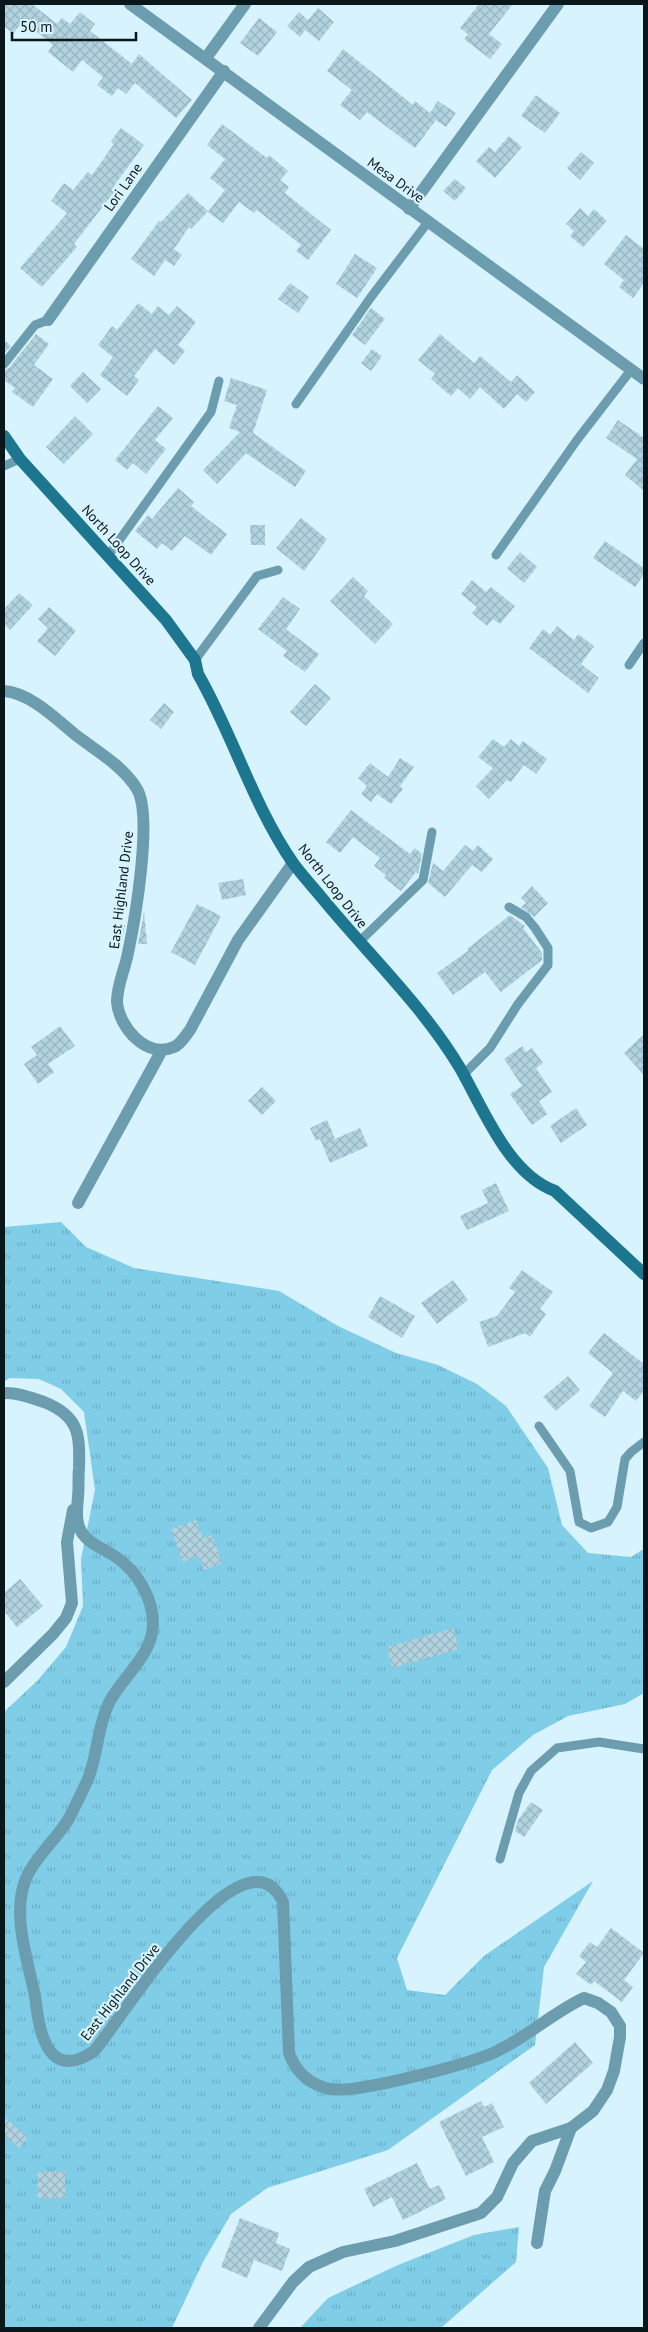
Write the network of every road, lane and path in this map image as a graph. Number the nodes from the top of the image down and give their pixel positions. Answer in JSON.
{"nodes":[{"id":1,"x":130,"y":4,"type":"edge"},
{"id":2,"x":246,"y":4,"type":"edge"},
{"id":3,"x":558,"y":4,"type":"edge"},
{"id":4,"x":206,"y":58,"type":"junction"},
{"id":5,"x":224,"y":72,"type":"junction"},
{"id":6,"x":410,"y":209,"type":"junction"},
{"id":7,"x":428,"y":222,"type":"junction"},
{"id":8,"x":48,"y":320,"type":"joint"},
{"id":9,"x":4,"y":364,"type":"edge"},
{"id":10,"x":631,"y":370,"type":"junction"},
{"id":11,"x":644,"y":379,"type":"edge"},
{"id":12,"x":219,"y":381,"type":"dead end"},
{"id":13,"x":296,"y":404,"type":"dead end"},
{"id":14,"x":4,"y":436,"type":"edge"},
{"id":15,"x":20,"y":459,"type":"junction"},
{"id":16,"x":4,"y":466,"type":"edge"},
{"id":17,"x":496,"y":555,"type":"dead end"},
{"id":18,"x":108,"y":556,"type":"junction"},
{"id":19,"x":278,"y":570,"type":"dead end"},
{"id":20,"x":644,"y":643,"type":"edge"},
{"id":21,"x":195,"y":660,"type":"junction"},
{"id":22,"x":629,"y":666,"type":"dead end"},
{"id":23,"x":4,"y":691,"type":"edge"},
{"id":24,"x":432,"y":832,"type":"dead end"},
{"id":25,"x":293,"y":863,"type":"junction"},
{"id":26,"x":509,"y":908,"type":"dead end"},
{"id":27,"x":359,"y":942,"type":"junction"},
{"id":28,"x":162,"y":1050,"type":"junction"},
{"id":29,"x":463,"y":1074,"type":"junction"},
{"id":30,"x":78,"y":1203,"type":"dead end"},
{"id":31,"x":644,"y":1274,"type":"edge"},
{"id":32,"x":4,"y":1393,"type":"edge"},
{"id":33,"x":539,"y":1426,"type":"dead end"},
{"id":34,"x":644,"y":1442,"type":"edge"},
{"id":35,"x":78,"y":1480,"type":"junction"},
{"id":36,"x":4,"y":1682,"type":"edge"},
{"id":37,"x":644,"y":1750,"type":"edge"},
{"id":38,"x":500,"y":1859,"type":"dead end"},
{"id":39,"x":571,"y":2128,"type":"junction"},
{"id":40,"x":537,"y":2243,"type":"dead end"},
{"id":41,"x":258,"y":2328,"type":"edge"}],
"edges":[{"from":1,"to":4,"type":"street","name":"Mesa Drive"},
{"from":2,"to":4,"type":"street"},
{"from":3,"to":6,"type":"street"},
{"from":4,"to":5,"type":"street","name":"Mesa Drive"},
{"from":5,"to":6,"type":"street","name":"Mesa Drive"},
{"from":5,"to":8,"type":"street","name":"Lori Lane"},
{"from":6,"to":7,"type":"street","name":"Mesa Drive"},
{"from":7,"to":10,"type":"street","name":"Mesa Drive"},
{"from":7,"to":13,"type":"lane"},
{"from":8,"to":9,"type":"lane"},
{"from":10,"to":11,"type":"street","name":"Mesa Drive"},
{"from":10,"to":17,"type":"lane"},
{"from":12,"to":18,"type":"lane"},
{"from":14,"to":15,"type":"street","name":"North Loop Drive"},
{"from":15,"to":16,"type":"lane"},
{"from":15,"to":18,"type":"street","name":"North Loop Drive"},
{"from":18,"to":21,"type":"street","name":"North Loop Drive"},
{"from":19,"to":21,"type":"lane"},
{"from":20,"to":22,"type":"lane"},
{"from":21,"to":25,"type":"street","name":"North Loop Drive"},
{"from":23,"to":28,"type":"street","name":"East Highland Drive"},
{"from":24,"to":27,"type":"lane"},
{"from":25,"to":27,"type":"street","name":"North Loop Drive"},
{"from":25,"to":28,"type":"street"},
{"from":26,"to":29,"type":"lane"},
{"from":27,"to":29,"type":"street","name":"North Loop Drive"},
{"from":28,"to":30,"type":"street"},
{"from":29,"to":31,"type":"street","name":"North Loop Drive"},
{"from":32,"to":35,"type":"street","name":"East Highland Drive"},
{"from":33,"to":34,"type":"lane"},
{"from":35,"to":36,"type":"street"},
{"from":35,"to":39,"type":"street","name":"East Highland Drive"},
{"from":37,"to":38,"type":"lane"},
{"from":39,"to":40,"type":"street"},
{"from":39,"to":41,"type":"street","name":"East Highland Drive"}]}
